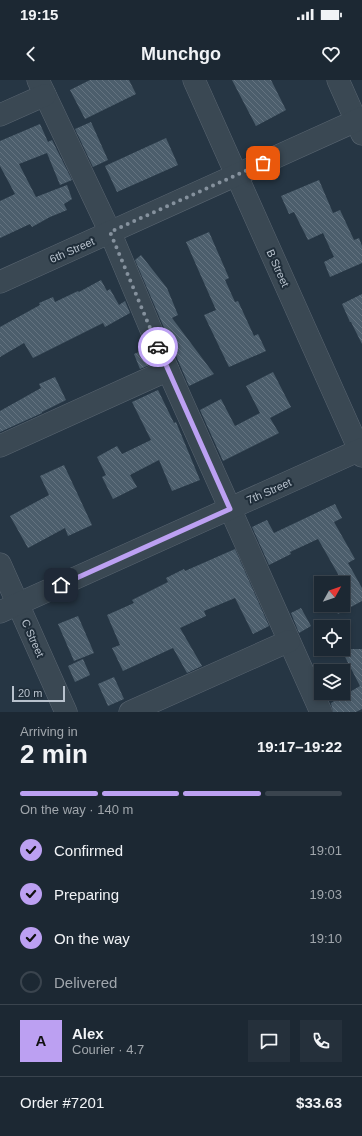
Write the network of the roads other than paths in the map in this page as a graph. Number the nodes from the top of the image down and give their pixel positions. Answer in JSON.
{"nodes":[{"id":1,"x":194,"y":80,"type":"edge"},
{"id":2,"x":338,"y":80,"type":"edge"},
{"id":3,"x":42,"y":87,"type":"edge"},
{"id":4,"x":0,"y":115,"type":"edge"},
{"id":5,"x":360,"y":125,"type":"edge"},
{"id":6,"x":236,"y":175,"type":"junction"},
{"id":7,"x":110,"y":232,"type":"junction"},
{"id":8,"x":0,"y":282,"type":"edge"},
{"id":9,"x":168,"y":370,"type":"junction"},
{"id":10,"x":0,"y":446,"type":"edge"},
{"id":11,"x":361,"y":452,"type":"edge"},
{"id":12,"x":230,"y":509,"type":"junction"},
{"id":13,"x":0,"y":564,"type":"edge"},
{"id":14,"x":9,"y":608,"type":"edge"},
{"id":15,"x":289,"y":641,"type":"junction"},
{"id":16,"x":66,"y":712,"type":"edge"},
{"id":17,"x":130,"y":712,"type":"edge"},
{"id":18,"x":321,"y":712,"type":"edge"}],
"edges":[{"from":1,"to":6,"type":"street","name":"B Street"},
{"from":2,"to":5,"type":"street"},
{"from":3,"to":4,"type":"street"},
{"from":3,"to":7,"type":"street"},
{"from":5,"to":6,"type":"street","name":"6th Street"},
{"from":6,"to":7,"type":"street","name":"6th Street"},
{"from":6,"to":11,"type":"street","name":"B Street"},
{"from":7,"to":8,"type":"street","name":"6th Street"},
{"from":7,"to":9,"type":"street"},
{"from":9,"to":10,"type":"street"},
{"from":9,"to":12,"type":"street"},
{"from":11,"to":12,"type":"street","name":"7th Street"},
{"from":12,"to":14,"type":"street","name":"7th Street"},
{"from":12,"to":15,"type":"street"},
{"from":13,"to":14,"type":"street","name":"C Street"},
{"from":14,"to":16,"type":"street","name":"C Street"},
{"from":15,"to":17,"type":"street"},
{"from":15,"to":18,"type":"street"}]}
